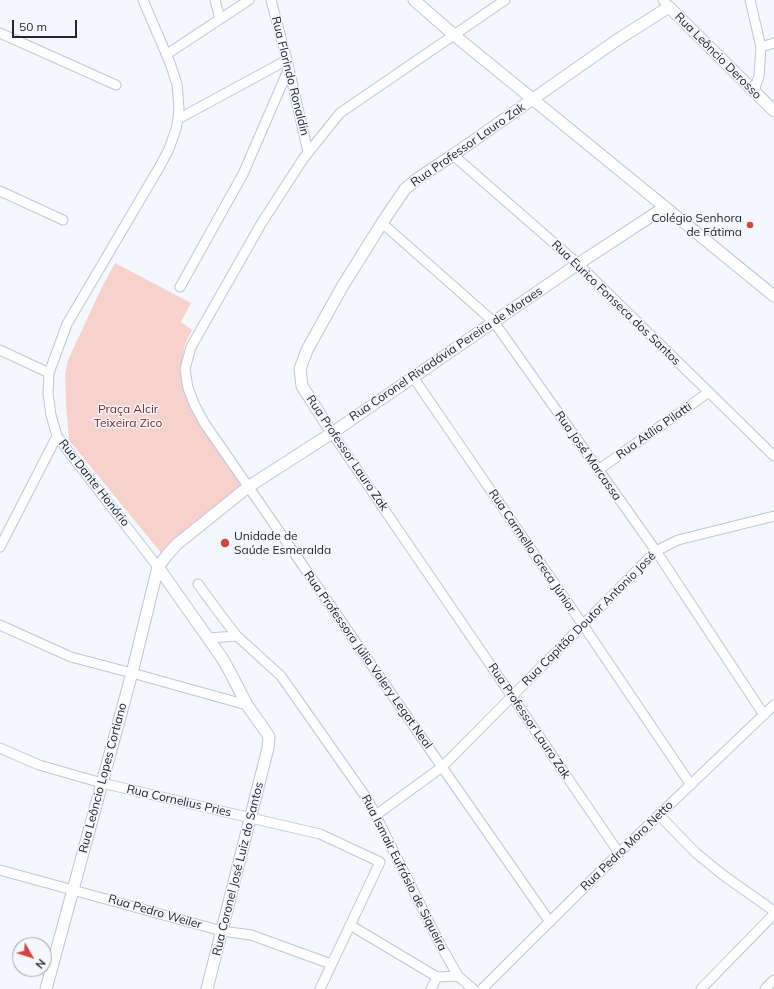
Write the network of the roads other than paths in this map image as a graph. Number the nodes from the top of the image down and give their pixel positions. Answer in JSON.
{"nodes":[{"id":1,"x":143,"y":0,"type":"edge"},
{"id":2,"x":215,"y":0,"type":"edge"},
{"id":3,"x":249,"y":0,"type":"edge"},
{"id":4,"x":270,"y":0,"type":"edge"},
{"id":5,"x":414,"y":0,"type":"edge"},
{"id":6,"x":505,"y":0,"type":"edge"},
{"id":7,"x":750,"y":0,"type":"edge"},
{"id":8,"x":666,"y":3,"type":"edge"},
{"id":9,"x":220,"y":19,"type":"junction"},
{"id":10,"x":0,"y":33,"type":"edge"},
{"id":11,"x":454,"y":35,"type":"junction"},
{"id":12,"x":774,"y":43,"type":"edge"},
{"id":13,"x":761,"y":47,"type":"junction"},
{"id":14,"x":167,"y":54,"type":"junction"},
{"id":15,"x":288,"y":64,"type":"junction"},
{"id":16,"x":116,"y":85,"type":"dead end"},
{"id":17,"x":754,"y":91,"type":"junction"},
{"id":18,"x":533,"y":100,"type":"junction"},
{"id":19,"x":774,"y":111,"type":"edge"},
{"id":20,"x":178,"y":119,"type":"junction"},
{"id":21,"x":308,"y":152,"type":"junction"},
{"id":22,"x":452,"y":155,"type":"junction"},
{"id":23,"x":0,"y":191,"type":"edge"},
{"id":24,"x":665,"y":207,"type":"junction"},
{"id":25,"x":63,"y":220,"type":"dead end"},
{"id":26,"x":382,"y":223,"type":"junction"},
{"id":27,"x":578,"y":264,"type":"junction"},
{"id":28,"x":180,"y":287,"type":"dead end"},
{"id":29,"x":774,"y":296,"type":"edge"},
{"id":30,"x":494,"y":322,"type":"junction"},
{"id":31,"x":0,"y":350,"type":"edge"},
{"id":32,"x":49,"y":373,"type":"junction"},
{"id":33,"x":413,"y":377,"type":"junction"},
{"id":34,"x":709,"y":392,"type":"junction"},
{"id":35,"x":332,"y":433,"type":"junction"},
{"id":36,"x":57,"y":436,"type":"junction"},
{"id":37,"x":774,"y":456,"type":"edge"},
{"id":38,"x":598,"y":470,"type":"junction"},
{"id":39,"x":248,"y":487,"type":"junction"},
{"id":40,"x":774,"y":516,"type":"edge"},
{"id":41,"x":0,"y":547,"type":"edge"},
{"id":42,"x":656,"y":552,"type":"junction"},
{"id":43,"x":158,"y":567,"type":"junction"},
{"id":44,"x":198,"y":584,"type":"dead end"},
{"id":45,"x":0,"y":625,"type":"edge"},
{"id":46,"x":583,"y":625,"type":"junction"},
{"id":47,"x":237,"y":636,"type":"junction"},
{"id":48,"x":211,"y":637,"type":"junction"},
{"id":49,"x":132,"y":673,"type":"junction"},
{"id":50,"x":512,"y":696,"type":"junction"},
{"id":51,"x":247,"y":705,"type":"junction"},
{"id":52,"x":774,"y":705,"type":"edge"},
{"id":53,"x":764,"y":715,"type":"junction"},
{"id":54,"x":0,"y":748,"type":"edge"},
{"id":55,"x":268,"y":748,"type":"joint"},
{"id":56,"x":442,"y":767,"type":"junction"},
{"id":57,"x":102,"y":783,"type":"junction"},
{"id":58,"x":691,"y":785,"type":"junction"},
{"id":59,"x":659,"y":815,"type":"junction"},
{"id":60,"x":376,"y":816,"type":"junction"},
{"id":61,"x":251,"y":818,"type":"junction"},
{"id":62,"x":619,"y":853,"type":"junction"},
{"id":63,"x":0,"y":870,"type":"edge"},
{"id":64,"x":73,"y":889,"type":"junction"},
{"id":65,"x":774,"y":911,"type":"edge"},
{"id":66,"x":774,"y":914,"type":"edge"},
{"id":67,"x":550,"y":922,"type":"junction"},
{"id":68,"x":350,"y":925,"type":"junction"},
{"id":69,"x":222,"y":931,"type":"junction"},
{"id":70,"x":331,"y":964,"type":"junction"},
{"id":71,"x":458,"y":976,"type":"junction"},
{"id":72,"x":436,"y":977,"type":"junction"},
{"id":73,"x":774,"y":980,"type":"edge"},
{"id":74,"x":46,"y":989,"type":"edge"},
{"id":75,"x":207,"y":989,"type":"edge"},
{"id":76,"x":320,"y":989,"type":"edge"},
{"id":77,"x":431,"y":989,"type":"edge"},
{"id":78,"x":473,"y":989,"type":"edge"},
{"id":79,"x":482,"y":989,"type":"edge"},
{"id":80,"x":700,"y":989,"type":"edge"},
{"id":81,"x":765,"y":989,"type":"edge"}],
"edges":[{"from":1,"to":14,"type":"street","name":"Rua Dante Honório"},
{"from":2,"to":9,"type":"street"},
{"from":3,"to":9,"type":"street"},
{"from":4,"to":15,"type":"street","name":"Rua Florindo Ronaldin"},
{"from":5,"to":11,"type":"street"},
{"from":6,"to":11,"type":"street","name":"Rua Professora Júlia Valery Legat Neal"},
{"from":7,"to":13,"type":"street"},
{"from":8,"to":17,"type":"street","name":"Rua Leôncio Derosso"},
{"from":8,"to":18,"type":"street","name":"Rua Professor Lauro Zak"},
{"from":9,"to":14,"type":"street"},
{"from":10,"to":16,"type":"street"},
{"from":11,"to":18,"type":"street"},
{"from":11,"to":21,"type":"street","name":"Rua Professora Júlia Valery Legat Neal"},
{"from":12,"to":13,"type":"street"},
{"from":13,"to":17,"type":"street"},
{"from":14,"to":20,"type":"street","name":"Rua Dante Honório"},
{"from":15,"to":20,"type":"street"},
{"from":15,"to":21,"type":"street","name":"Rua Florindo Ronaldin"},
{"from":15,"to":28,"type":"street"},
{"from":17,"to":19,"type":"street","name":"Rua Leôncio Derosso"},
{"from":18,"to":22,"type":"street","name":"Rua Professor Lauro Zak"},
{"from":18,"to":24,"type":"street"},
{"from":20,"to":32,"type":"street","name":"Rua Dante Honório"},
{"from":21,"to":39,"type":"street","name":"Rua Professora Júlia Valery Legat Neal"},
{"from":22,"to":26,"type":"street","name":"Rua Professor Lauro Zak"},
{"from":22,"to":27,"type":"street","name":"Rua Eurico Fonseca dos Santos"},
{"from":23,"to":25,"type":"street"},
{"from":24,"to":27,"type":"street","name":"Rua Coronel Rivadávia Pereira de Moraes"},
{"from":24,"to":29,"type":"street"},
{"from":26,"to":30,"type":"street","name":"Rua José Marcassa"},
{"from":26,"to":35,"type":"street","name":"Rua Professor Lauro Zak"},
{"from":27,"to":30,"type":"street","name":"Rua Coronel Rivadávia Pereira de Moraes"},
{"from":27,"to":34,"type":"street","name":"Rua Eurico Fonseca dos Santos"},
{"from":30,"to":33,"type":"street","name":"Rua Coronel Rivadávia Pereira de Moraes"},
{"from":30,"to":38,"type":"street","name":"Rua José Marcassa"},
{"from":31,"to":32,"type":"street"},
{"from":32,"to":36,"type":"street","name":"Rua Dante Honório"},
{"from":33,"to":35,"type":"street","name":"Rua Coronel Rivadávia Pereira de Moraes"},
{"from":33,"to":46,"type":"street","name":"Rua Carmello Greca Júnior"},
{"from":34,"to":37,"type":"street","name":"Rua Eurico Fonseca dos Santos"},
{"from":34,"to":38,"type":"street","name":"Rua Atílio Pilatti"},
{"from":35,"to":39,"type":"street","name":"Rua Coronel Rivadávia Pereira de Moraes"},
{"from":35,"to":50,"type":"street","name":"Rua Professor Lauro Zak"},
{"from":36,"to":41,"type":"street"},
{"from":36,"to":43,"type":"street","name":"Rua Dante Honório"},
{"from":38,"to":42,"type":"street","name":"Rua José Marcassa"},
{"from":39,"to":43,"type":"street","name":"Rua Coronel Rivadávia Pereira de Moraes"},
{"from":39,"to":56,"type":"street","name":"Rua Professora Júlia Valery Legat Neal"},
{"from":40,"to":42,"type":"street","name":"Rua Capitão Doutor Antonio José"},
{"from":42,"to":46,"type":"street","name":"Rua Capitão Doutor Antonio José"},
{"from":42,"to":53,"type":"street","name":"Rua José Marcassa"},
{"from":43,"to":48,"type":"street","name":"Rua Dante Honório"},
{"from":43,"to":49,"type":"street","name":"Rua Leôncio Lopes Cortiano"},
{"from":44,"to":47,"type":"street","name":"Rua Ismair Eufrásio de Siqueira"},
{"from":45,"to":49,"type":"street"},
{"from":46,"to":50,"type":"street","name":"Rua Capitão Doutor Antonio José"},
{"from":46,"to":58,"type":"street","name":"Rua Carmello Greca Júnior"},
{"from":47,"to":48,"type":"street"},
{"from":47,"to":60,"type":"street","name":"Rua Ismair Eufrásio de Siqueira"},
{"from":48,"to":51,"type":"street","name":"Rua Dante Honório"},
{"from":49,"to":51,"type":"street"},
{"from":49,"to":57,"type":"street","name":"Rua Leôncio Lopes Cortiano"},
{"from":50,"to":56,"type":"street","name":"Rua Capitão Doutor Antonio José"},
{"from":50,"to":62,"type":"street","name":"Rua Professor Lauro Zak"},
{"from":51,"to":55,"type":"street","name":"Rua Dante Honório"},
{"from":52,"to":53,"type":"street","name":"Rua Pedro Moro Netto"},
{"from":53,"to":58,"type":"street","name":"Rua Pedro Moro Netto"},
{"from":54,"to":57,"type":"street","name":"Rua Cornelius Pries"},
{"from":55,"to":61,"type":"street","name":"Rua Coronel José Luiz do Santos"},
{"from":56,"to":60,"type":"street","name":"Rua Capitão Doutor Antonio José"},
{"from":56,"to":67,"type":"street","name":"Rua Professora Júlia Valery Legat Neal"},
{"from":57,"to":61,"type":"street","name":"Rua Cornelius Pries"},
{"from":57,"to":64,"type":"street","name":"Rua Leôncio Lopes Cortiano"},
{"from":58,"to":59,"type":"street","name":"Rua Pedro Moro Netto"},
{"from":59,"to":62,"type":"street","name":"Rua Pedro Moro Netto"},
{"from":59,"to":65,"type":"street"},
{"from":60,"to":71,"type":"street","name":"Rua Ismair Eufrásio de Siqueira"},
{"from":61,"to":68,"type":"street","name":"Rua Cornelius Pries"},
{"from":61,"to":69,"type":"street","name":"Rua Coronel José Luiz do Santos"},
{"from":62,"to":67,"type":"street","name":"Rua Pedro Moro Netto"},
{"from":63,"to":64,"type":"street","name":"Rua Pedro Weiler"},
{"from":64,"to":69,"type":"street","name":"Rua Pedro Weiler"},
{"from":64,"to":74,"type":"street","name":"Rua Leôncio Lopes Cortiano"},
{"from":66,"to":80,"type":"street"},
{"from":67,"to":79,"type":"street","name":"Rua Pedro Moro Netto"},
{"from":68,"to":70,"type":"street"},
{"from":68,"to":72,"type":"street"},
{"from":69,"to":70,"type":"street","name":"Rua Pedro Weiler"},
{"from":69,"to":75,"type":"street","name":"Rua Coronel José Luiz do Santos"},
{"from":70,"to":76,"type":"street"},
{"from":71,"to":72,"type":"street"},
{"from":71,"to":78,"type":"street","name":"Rua Ismair Eufrásio de Siqueira"},
{"from":72,"to":77,"type":"street"},
{"from":73,"to":81,"type":"street"}]}
